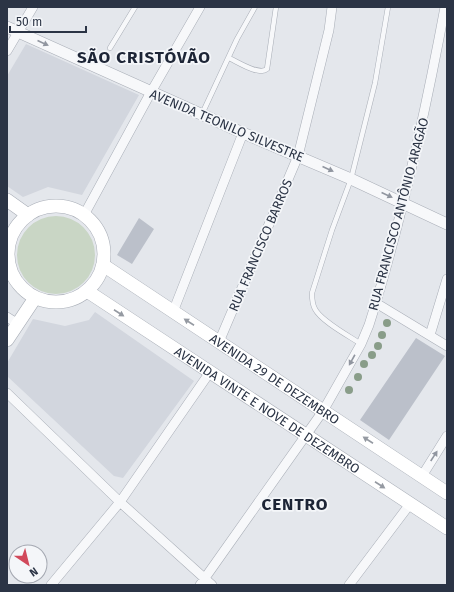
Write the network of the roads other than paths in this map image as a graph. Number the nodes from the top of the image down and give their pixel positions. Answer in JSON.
{"nodes":[{"id":1,"x":33,"y":7,"type":"edge"},
{"id":2,"x":128,"y":7,"type":"edge"},
{"id":3,"x":200,"y":7,"type":"edge"},
{"id":4,"x":255,"y":7,"type":"edge"},
{"id":5,"x":276,"y":7,"type":"edge"},
{"id":6,"x":332,"y":7,"type":"edge"},
{"id":7,"x":388,"y":7,"type":"edge"},
{"id":8,"x":445,"y":7,"type":"edge"},
{"id":9,"x":134,"y":8,"type":"edge"},
{"id":10,"x":7,"y":27,"type":"edge"},
{"id":11,"x":18,"y":32,"type":"junction"},
{"id":12,"x":110,"y":48,"type":"dead end"},
{"id":13,"x":7,"y":51,"type":"edge"},
{"id":14,"x":228,"y":58,"type":"junction"},
{"id":15,"x":151,"y":92,"type":"junction"},
{"id":16,"x":202,"y":114,"type":"junction"},
{"id":17,"x":243,"y":133,"type":"junction"},
{"id":18,"x":298,"y":156,"type":"junction"},
{"id":19,"x":351,"y":179,"type":"junction"},
{"id":20,"x":7,"y":200,"type":"edge"},
{"id":21,"x":403,"y":203,"type":"junction"},
{"id":22,"x":84,"y":214,"type":"junction"},
{"id":23,"x":28,"y":215,"type":"junction"},
{"id":24,"x":447,"y":224,"type":"edge"},
{"id":25,"x":8,"y":241,"type":"edge"},
{"id":26,"x":103,"y":265,"type":"junction"},
{"id":27,"x":447,"y":279,"type":"edge"},
{"id":28,"x":87,"y":291,"type":"junction"},
{"id":29,"x":35,"y":298,"type":"junction"},
{"id":30,"x":376,"y":303,"type":"junction"},
{"id":31,"x":173,"y":312,"type":"junction"},
{"id":32,"x":12,"y":320,"type":"edge"},
{"id":33,"x":430,"y":335,"type":"junction"},
{"id":34,"x":7,"y":340,"type":"edge"},
{"id":35,"x":219,"y":342,"type":"junction"},
{"id":36,"x":361,"y":344,"type":"junction"},
{"id":37,"x":447,"y":346,"type":"edge"},
{"id":38,"x":210,"y":372,"type":"junction"},
{"id":39,"x":7,"y":393,"type":"edge"},
{"id":40,"x":323,"y":411,"type":"junction"},
{"id":41,"x":306,"y":436,"type":"junction"},
{"id":42,"x":447,"y":436,"type":"edge"},
{"id":43,"x":422,"y":476,"type":"junction"},
{"id":44,"x":447,"y":492,"type":"edge"},
{"id":45,"x":120,"y":502,"type":"junction"},
{"id":46,"x":410,"y":504,"type":"junction"},
{"id":47,"x":447,"y":528,"type":"edge"},
{"id":48,"x":206,"y":583,"type":"edge"},
{"id":49,"x":52,"y":585,"type":"edge"},
{"id":50,"x":349,"y":585,"type":"edge"}],
"edges":[{"from":1,"to":11,"type":"street"},
{"from":2,"to":9,"type":"lane"},
{"from":3,"to":15,"type":"street"},
{"from":4,"to":14,"type":"lane"},
{"from":5,"to":14,"type":"lane"},
{"from":6,"to":18,"type":"street","name":"RUA FRANCISCO BARROS"},
{"from":7,"to":19,"type":"lane"},
{"from":8,"to":21,"type":"street","name":"RUA FRANCISCO ANTÔNIO ARAGÃO"},
{"from":9,"to":12,"type":"lane"},
{"from":10,"to":11,"type":"street","name":"AVENIDA TEONILO SILVESTRE"},
{"from":11,"to":13,"type":"street"},
{"from":11,"to":15,"type":"street","name":"AVENIDA TEONILO SILVESTRE","one_way":true},
{"from":14,"to":16,"type":"lane"},
{"from":15,"to":16,"type":"street","name":"AVENIDA TEONILO SILVESTRE"},
{"from":15,"to":22,"type":"street"},
{"from":16,"to":17,"type":"street","name":"AVENIDA TEONILO SILVESTRE"},
{"from":17,"to":18,"type":"street","name":"AVENIDA TEONILO SILVESTRE"},
{"from":17,"to":31,"type":"street"},
{"from":18,"to":19,"type":"street","name":"AVENIDA TEONILO SILVESTRE","one_way":true},
{"from":18,"to":35,"type":"street","name":"RUA FRANCISCO BARROS"},
{"from":19,"to":21,"type":"street","name":"AVENIDA TEONILO SILVESTRE","one_way":true},
{"from":19,"to":36,"type":"lane"},
{"from":20,"to":23,"type":"main road"},
{"from":21,"to":24,"type":"street","name":"AVENIDA TEONILO SILVESTRE"},
{"from":21,"to":30,"type":"street","name":"RUA FRANCISCO ANTÔNIO ARAGÃO"},
{"from":22,"to":23,"type":"main road"},
{"from":22,"to":26,"type":"main road"},
{"from":23,"to":25,"type":"main road"},
{"from":25,"to":29,"type":"main road"},
{"from":26,"to":28,"type":"main road"},
{"from":26,"to":31,"type":"main road","name":"AVENIDA 29 DE DEZEMBRO"},
{"from":27,"to":33,"type":"street"},
{"from":28,"to":29,"type":"main road"},
{"from":28,"to":38,"type":"main road","name":"AVENIDA VINTE E NOVE DE DEZEMBRO","one_way":true},
{"from":29,"to":32,"type":"main road"},
{"from":30,"to":33,"type":"street"},
{"from":30,"to":36,"type":"street","name":"RUA FRANCISCO ANTÔNIO ARAGÃO"},
{"from":35,"to":31,"type":"main road","name":"AVENIDA 29 DE DEZEMBRO","one_way":true},
{"from":32,"to":34,"type":"main road"},
{"from":33,"to":37,"type":"street"},
{"from":35,"to":40,"type":"main road","name":"AVENIDA 29 DE DEZEMBRO"},
{"from":36,"to":40,"type":"street","name":"RUA FRANCISCO ANTÔNIO ARAGÃO","one_way":true},
{"from":38,"to":41,"type":"main road","name":"AVENIDA VINTE E NOVE DE DEZEMBRO"},
{"from":38,"to":45,"type":"street"},
{"from":39,"to":45,"type":"street"},
{"from":40,"to":41,"type":"street","name":"RUA FRANCISCO ANTÔNIO ARAGÃO"},
{"from":43,"to":40,"type":"main road","name":"AVENIDA 29 DE DEZEMBRO","one_way":true},
{"from":41,"to":46,"type":"main road","name":"AVENIDA VINTE E NOVE DE DEZEMBRO","one_way":true},
{"from":41,"to":48,"type":"street","name":"RUA FRANCISCO ANTÔNIO ARAGÃO"},
{"from":43,"to":42,"type":"street","one_way":true},
{"from":43,"to":44,"type":"main road","name":"AVENIDA 29 DE DEZEMBRO"},
{"from":45,"to":48,"type":"street"},
{"from":45,"to":49,"type":"street"},
{"from":46,"to":47,"type":"main road","name":"AVENIDA VINTE E NOVE DE DEZEMBRO"},
{"from":46,"to":50,"type":"street"}]}
